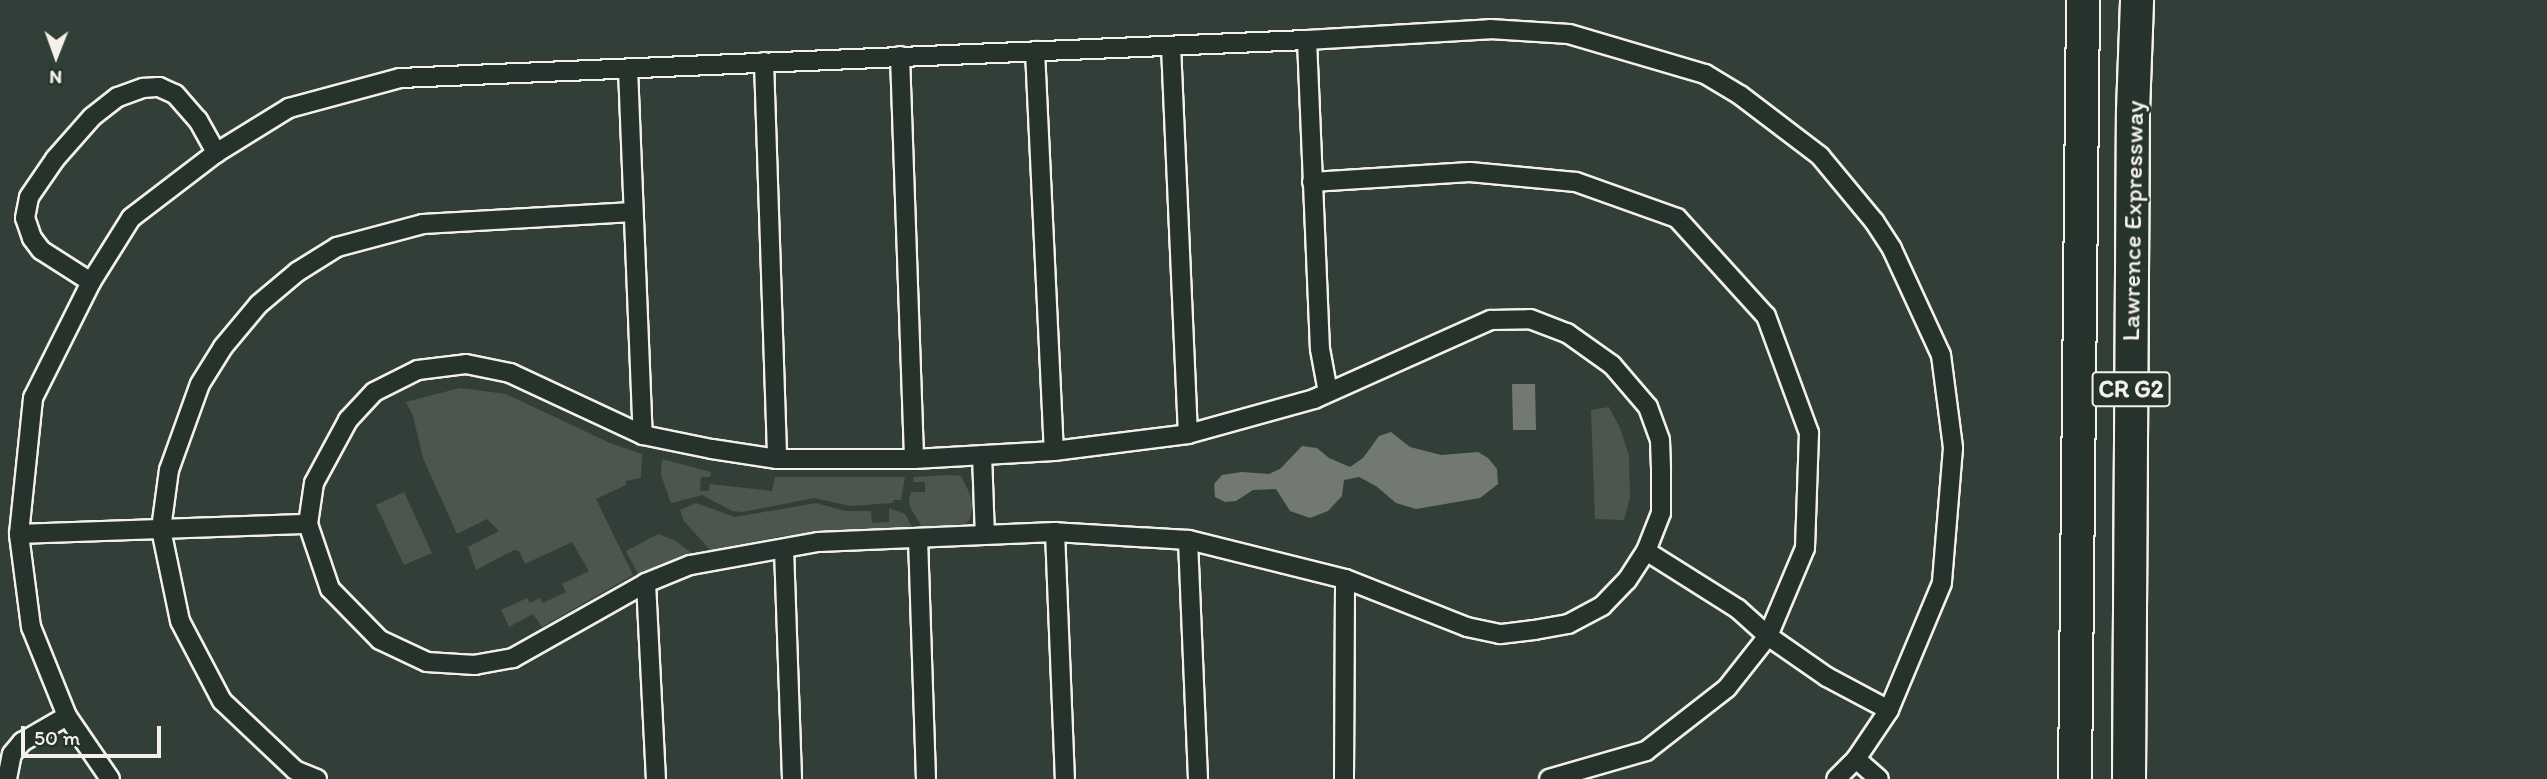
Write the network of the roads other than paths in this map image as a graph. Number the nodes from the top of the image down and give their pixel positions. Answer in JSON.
{"nodes":[{"id":1,"x":2083,"y":0,"type":"edge"},
{"id":2,"x":2137,"y":0,"type":"edge"},
{"id":3,"x":1307,"y":40,"type":"junction"},
{"id":4,"x":1171,"y":46,"type":"junction"},
{"id":5,"x":1035,"y":51,"type":"junction"},
{"id":6,"x":900,"y":56,"type":"junction"},
{"id":7,"x":764,"y":62,"type":"junction"},
{"id":8,"x":628,"y":69,"type":"junction"},
{"id":9,"x":216,"y":153,"type":"junction"},
{"id":10,"x":1312,"y":182,"type":"junction"},
{"id":11,"x":633,"y":212,"type":"junction"},
{"id":12,"x":92,"y":282,"type":"junction"},
{"id":13,"x":1328,"y":392,"type":"junction"},
{"id":14,"x":1188,"y":434,"type":"junction"},
{"id":15,"x":643,"y":435,"type":"junction"},
{"id":16,"x":1054,"y":451,"type":"junction"},
{"id":17,"x":982,"y":455,"type":"junction"},
{"id":18,"x":777,"y":459,"type":"junction"},
{"id":19,"x":914,"y":459,"type":"junction"},
{"id":20,"x":308,"y":524,"type":"junction"},
{"id":21,"x":161,"y":529,"type":"junction"},
{"id":22,"x":1055,"y":532,"type":"junction"},
{"id":23,"x":19,"y":534,"type":"junction"},
{"id":24,"x":985,"y":535,"type":"junction"},
{"id":25,"x":918,"y":538,"type":"junction"},
{"id":26,"x":1188,"y":540,"type":"junction"},
{"id":27,"x":784,"y":549,"type":"junction"},
{"id":28,"x":1646,"y":551,"type":"junction"},
{"id":29,"x":1345,"y":579,"type":"junction"},
{"id":30,"x":646,"y":583,"type":"junction"},
{"id":31,"x":1768,"y":636,"type":"junction"},
{"id":32,"x":1889,"y":710,"type":"junction"},
{"id":33,"x":67,"y":716,"type":"junction"},
{"id":34,"x":1856,"y":759,"type":"junction"},
{"id":35,"x":7,"y":779,"type":"edge"},
{"id":36,"x":110,"y":779,"type":"edge"},
{"id":37,"x":317,"y":779,"type":"edge"},
{"id":38,"x":656,"y":779,"type":"edge"},
{"id":39,"x":792,"y":779,"type":"edge"},
{"id":40,"x":926,"y":779,"type":"edge"},
{"id":41,"x":1065,"y":779,"type":"edge"},
{"id":42,"x":1198,"y":779,"type":"edge"},
{"id":43,"x":1345,"y":779,"type":"edge"},
{"id":44,"x":1549,"y":779,"type":"edge"},
{"id":45,"x":1836,"y":779,"type":"edge"},
{"id":46,"x":1878,"y":779,"type":"edge"},
{"id":47,"x":2075,"y":779,"type":"edge"},
{"id":48,"x":2129,"y":779,"type":"edge"}],
"edges":[{"from":1,"to":47,"type":"highway","name":"Lawrence Expressway","number":"CR G2"},
{"from":2,"to":48,"type":"highway","name":"Lawrence Expressway","number":"CR G2"},
{"from":3,"to":4,"type":"street"},
{"from":3,"to":10,"type":"street"},
{"from":3,"to":32,"type":"street"},
{"from":4,"to":5,"type":"street"},
{"from":4,"to":14,"type":"street"},
{"from":5,"to":6,"type":"street"},
{"from":5,"to":16,"type":"street"},
{"from":6,"to":7,"type":"street"},
{"from":6,"to":19,"type":"street"},
{"from":7,"to":8,"type":"street"},
{"from":7,"to":18,"type":"street"},
{"from":8,"to":9,"type":"street"},
{"from":8,"to":11,"type":"street"},
{"from":9,"to":12,"type":"street"},
{"from":9,"to":12,"type":"street"},
{"from":10,"to":13,"type":"street"},
{"from":10,"to":31,"type":"street"},
{"from":11,"to":15,"type":"street"},
{"from":11,"to":21,"type":"street"},
{"from":12,"to":23,"type":"street"},
{"from":13,"to":14,"type":"street"},
{"from":13,"to":28,"type":"street"},
{"from":14,"to":16,"type":"street"},
{"from":15,"to":18,"type":"street"},
{"from":15,"to":20,"type":"street"},
{"from":16,"to":17,"type":"street"},
{"from":17,"to":19,"type":"street"},
{"from":17,"to":24,"type":"street"},
{"from":18,"to":19,"type":"street"},
{"from":20,"to":21,"type":"street"},
{"from":20,"to":30,"type":"street"},
{"from":21,"to":23,"type":"street"},
{"from":21,"to":37,"type":"street"},
{"from":22,"to":24,"type":"street"},
{"from":22,"to":26,"type":"street"},
{"from":22,"to":41,"type":"street"},
{"from":23,"to":33,"type":"street"},
{"from":24,"to":25,"type":"street"},
{"from":25,"to":27,"type":"street"},
{"from":25,"to":40,"type":"street"},
{"from":26,"to":29,"type":"street"},
{"from":26,"to":42,"type":"street"},
{"from":27,"to":30,"type":"street"},
{"from":27,"to":39,"type":"street"},
{"from":28,"to":29,"type":"street"},
{"from":28,"to":31,"type":"street"},
{"from":29,"to":43,"type":"street"},
{"from":30,"to":38,"type":"street"},
{"from":31,"to":32,"type":"street"},
{"from":31,"to":44,"type":"street"},
{"from":32,"to":34,"type":"street"},
{"from":33,"to":35,"type":"street"},
{"from":33,"to":36,"type":"street"},
{"from":34,"to":45,"type":"street"},
{"from":34,"to":46,"type":"street"}]}
